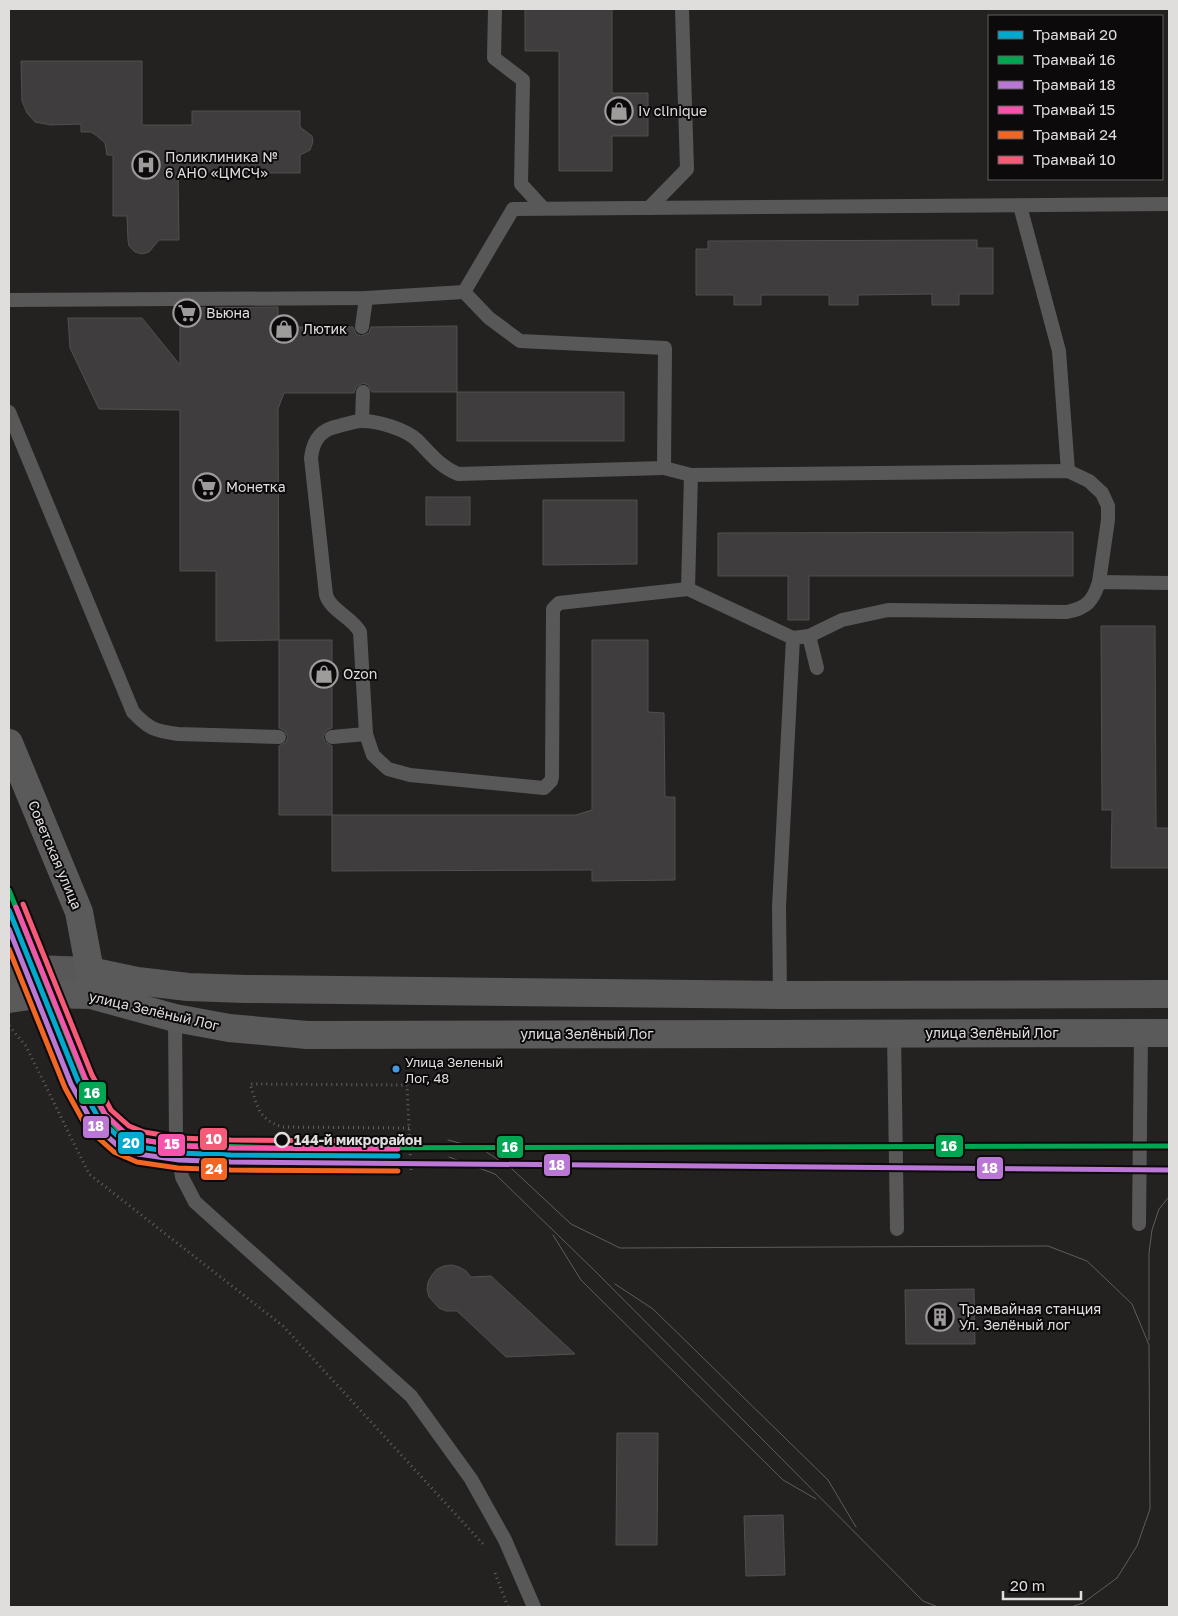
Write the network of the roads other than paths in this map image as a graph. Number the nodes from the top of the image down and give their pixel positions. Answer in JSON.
{"nodes":[{"id":1,"x":495,"y":9,"type":"edge"},
{"id":2,"x":682,"y":9,"type":"edge"},
{"id":3,"x":1169,"y":204,"type":"edge"},
{"id":4,"x":1020,"y":206,"type":"junction"},
{"id":5,"x":543,"y":208,"type":"junction"},
{"id":6,"x":649,"y":208,"type":"junction"},
{"id":7,"x":464,"y":292,"type":"junction"},
{"id":8,"x":366,"y":298,"type":"junction"},
{"id":9,"x":9,"y":300,"type":"edge"},
{"id":10,"x":362,"y":327,"type":"dead end"},
{"id":11,"x":363,"y":392,"type":"dead end"},
{"id":12,"x":9,"y":412,"type":"edge"},
{"id":13,"x":362,"y":421,"type":"junction"},
{"id":14,"x":664,"y":468,"type":"junction"},
{"id":15,"x":1068,"y":472,"type":"junction"},
{"id":16,"x":691,"y":475,"type":"junction"},
{"id":17,"x":1099,"y":582,"type":"junction"},
{"id":18,"x":1169,"y":583,"type":"edge"},
{"id":19,"x":688,"y":589,"type":"junction"},
{"id":20,"x":809,"y":636,"type":"junction"},
{"id":21,"x":793,"y":638,"type":"junction"},
{"id":22,"x":818,"y":668,"type":"dead end"},
{"id":23,"x":366,"y":734,"type":"junction"},
{"id":24,"x":279,"y":737,"type":"dead end"},
{"id":25,"x":332,"y":737,"type":"dead end"},
{"id":26,"x":9,"y":743,"type":"edge"},
{"id":27,"x":9,"y":973,"type":"edge"},
{"id":28,"x":91,"y":983,"type":"junction"},
{"id":29,"x":1169,"y":994,"type":"edge"},
{"id":30,"x":780,"y":995,"type":"junction"},
{"id":31,"x":9,"y":999,"type":"edge"},
{"id":32,"x":174,"y":1018,"type":"junction"},
{"id":33,"x":1141,"y":1033,"type":"junction"},
{"id":34,"x":1169,"y":1033,"type":"edge"},
{"id":35,"x":894,"y":1034,"type":"junction"},
{"id":36,"x":1139,"y":1224,"type":"dead end"},
{"id":37,"x":897,"y":1229,"type":"dead end"},
{"id":38,"x":534,"y":1607,"type":"edge"}],
"edges":[{"from":1,"to":5,"type":"lane"},
{"from":2,"to":6,"type":"lane"},
{"from":3,"to":4,"type":"lane"},
{"from":4,"to":6,"type":"lane"},
{"from":4,"to":15,"type":"lane"},
{"from":5,"to":6,"type":"lane"},
{"from":5,"to":7,"type":"lane"},
{"from":7,"to":8,"type":"lane"},
{"from":7,"to":14,"type":"lane"},
{"from":8,"to":9,"type":"lane"},
{"from":8,"to":10,"type":"lane"},
{"from":11,"to":13,"type":"lane"},
{"from":12,"to":24,"type":"lane"},
{"from":13,"to":14,"type":"lane"},
{"from":13,"to":23,"type":"lane"},
{"from":14,"to":16,"type":"lane"},
{"from":15,"to":16,"type":"lane"},
{"from":15,"to":17,"type":"lane"},
{"from":16,"to":19,"type":"lane"},
{"from":17,"to":18,"type":"lane"},
{"from":17,"to":20,"type":"lane"},
{"from":19,"to":21,"type":"lane"},
{"from":19,"to":23,"type":"lane"},
{"from":20,"to":21,"type":"lane"},
{"from":20,"to":22,"type":"lane"},
{"from":21,"to":30,"type":"lane"},
{"from":23,"to":25,"type":"lane"},
{"from":26,"to":28,"type":"main road","name":"Советская улица"},
{"from":27,"to":28,"type":"street","name":"улица Зелёный Лог"},
{"from":28,"to":30,"type":"main road","name":"улица Зелёный Лог"},
{"from":28,"to":31,"type":"main road","name":"улица Зелёный Лог"},
{"from":28,"to":32,"type":"main road","name":"улица Зелёный Лог"},
{"from":29,"to":30,"type":"main road","name":"улица Зелёный Лог"},
{"from":32,"to":35,"type":"main road","name":"улица Зелёный Лог"},
{"from":32,"to":38,"type":"lane"},
{"from":33,"to":34,"type":"main road","name":"улица Зелёный Лог"},
{"from":33,"to":35,"type":"main road","name":"улица Зелёный Лог"},
{"from":33,"to":36,"type":"lane"},
{"from":35,"to":37,"type":"lane"}]}
